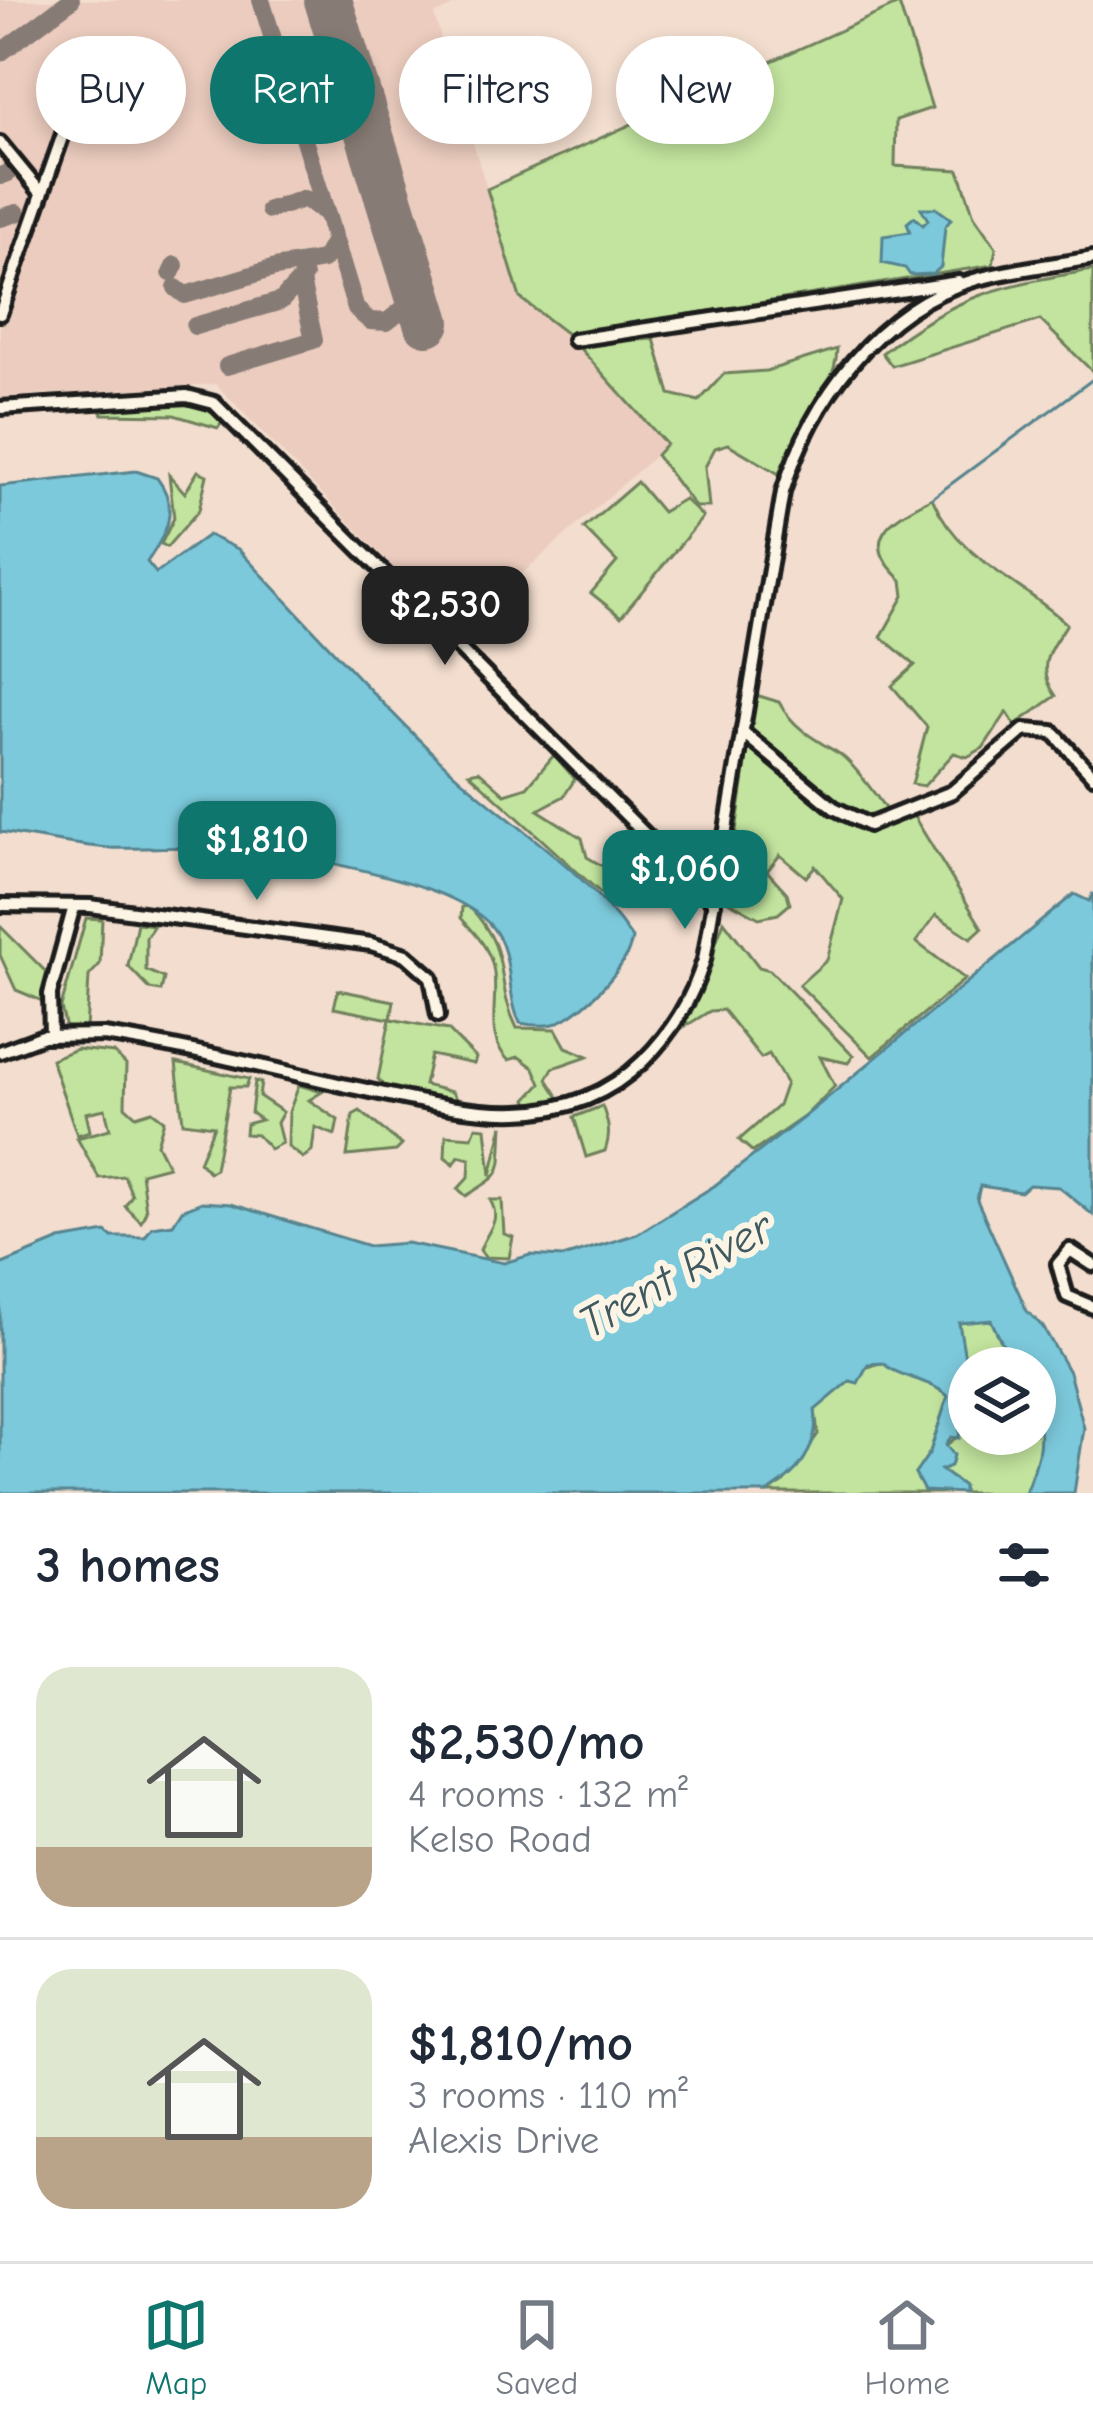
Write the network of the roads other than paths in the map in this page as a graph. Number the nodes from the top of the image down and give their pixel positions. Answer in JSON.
{"nodes":[{"id":1,"x":0,"y":143,"type":"edge"},
{"id":2,"x":60,"y":144,"type":"edge"},
{"id":3,"x":42,"y":194,"type":"junction"},
{"id":4,"x":1093,"y":258,"type":"edge"},
{"id":5,"x":968,"y":282,"type":"junction"},
{"id":6,"x":0,"y":314,"type":"edge"},
{"id":7,"x":574,"y":340,"type":"dead end"},
{"id":8,"x":0,"y":408,"type":"edge"},
{"id":9,"x":742,"y":732,"type":"junction"},
{"id":10,"x":1093,"y":776,"type":"edge"},
{"id":11,"x":714,"y":903,"type":"junction"},
{"id":12,"x":0,"y":905,"type":"edge"},
{"id":13,"x":74,"y":906,"type":"junction"},
{"id":14,"x":438,"y":1015,"type":"dead end"},
{"id":15,"x":51,"y":1035,"type":"junction"},
{"id":16,"x":0,"y":1052,"type":"edge"},
{"id":17,"x":1093,"y":1264,"type":"edge"},
{"id":18,"x":1093,"y":1307,"type":"edge"}],
"edges":[{"from":1,"to":3,"type":"street"},
{"from":2,"to":3,"type":"street"},
{"from":3,"to":6,"type":"street"},
{"from":4,"to":5,"type":"street"},
{"from":5,"to":7,"type":"street"},
{"from":5,"to":9,"type":"street"},
{"from":8,"to":11,"type":"street"},
{"from":9,"to":10,"type":"street"},
{"from":9,"to":11,"type":"street"},
{"from":11,"to":15,"type":"street"},
{"from":12,"to":13,"type":"street"},
{"from":13,"to":14,"type":"street"},
{"from":13,"to":15,"type":"street"},
{"from":15,"to":16,"type":"street"},
{"from":17,"to":18,"type":"street"}]}
